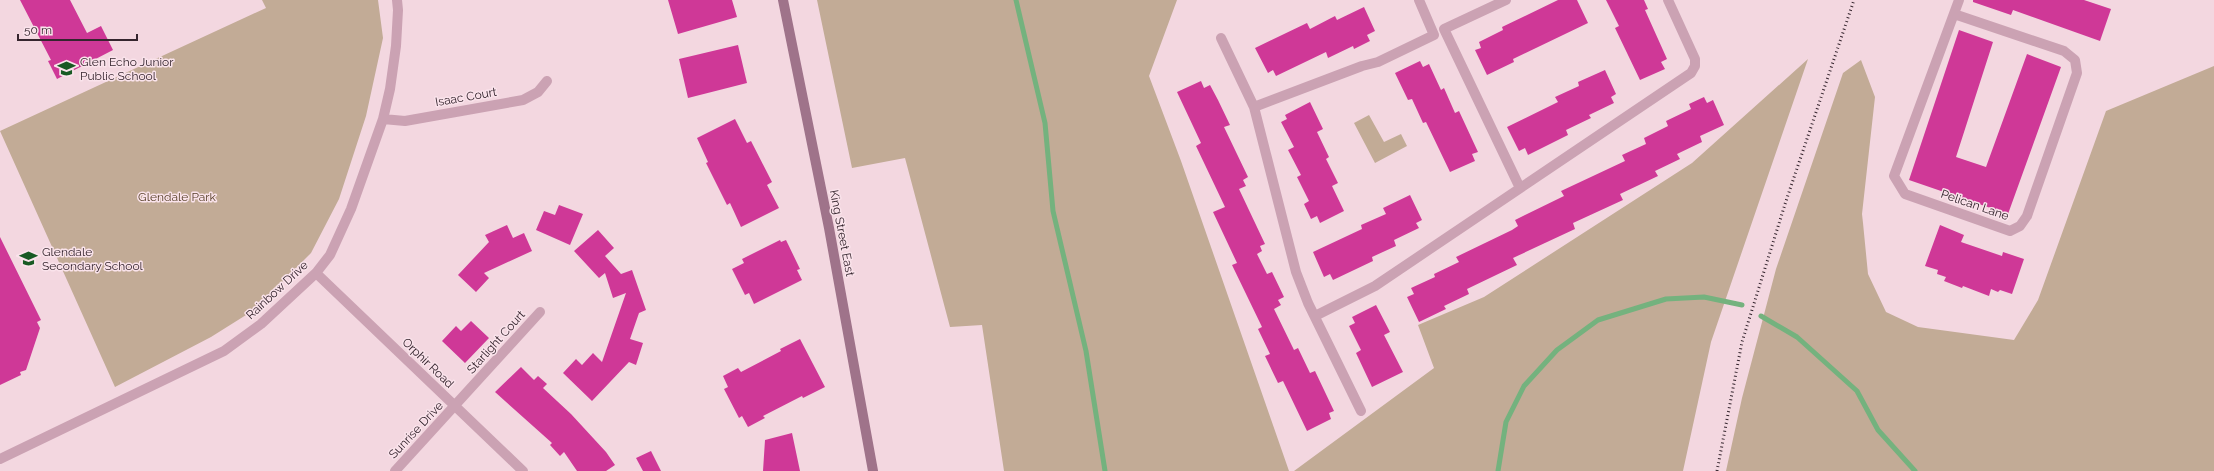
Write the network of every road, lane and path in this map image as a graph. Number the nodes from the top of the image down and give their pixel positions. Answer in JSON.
{"nodes":[{"id":1,"x":396,"y":0,"type":"edge"},
{"id":2,"x":783,"y":0,"type":"edge"},
{"id":3,"x":1419,"y":0,"type":"edge"},
{"id":4,"x":1506,"y":0,"type":"edge"},
{"id":5,"x":1668,"y":0,"type":"edge"},
{"id":6,"x":1959,"y":0,"type":"edge"},
{"id":7,"x":1954,"y":14,"type":"junction"},
{"id":8,"x":1221,"y":38,"type":"dead end"},
{"id":9,"x":547,"y":81,"type":"dead end"},
{"id":10,"x":1254,"y":107,"type":"junction"},
{"id":11,"x":382,"y":119,"type":"junction"},
{"id":12,"x":1520,"y":188,"type":"junction"},
{"id":13,"x":316,"y":273,"type":"junction"},
{"id":14,"x":540,"y":312,"type":"dead end"},
{"id":15,"x":1315,"y":316,"type":"junction"},
{"id":16,"x":456,"y":406,"type":"junction"},
{"id":17,"x":1361,"y":411,"type":"dead end"},
{"id":18,"x":0,"y":459,"type":"edge"},
{"id":19,"x":395,"y":471,"type":"edge"},
{"id":20,"x":523,"y":471,"type":"edge"},
{"id":21,"x":873,"y":471,"type":"edge"}],
"edges":[{"from":1,"to":11,"type":"street","name":"Rainbow Drive"},
{"from":2,"to":21,"type":"main road","name":"King Street East"},
{"from":3,"to":10,"type":"street"},
{"from":4,"to":12,"type":"street"},
{"from":5,"to":12,"type":"street"},
{"from":6,"to":7,"type":"street","name":"Pelican Lane"},
{"from":7,"to":7,"type":"street","name":"Pelican Lane"},
{"from":8,"to":10,"type":"street"},
{"from":9,"to":11,"type":"street","name":"Isaac Court"},
{"from":10,"to":15,"type":"street"},
{"from":11,"to":13,"type":"street","name":"Rainbow Drive"},
{"from":12,"to":15,"type":"street"},
{"from":13,"to":16,"type":"street","name":"Orphir Road"},
{"from":13,"to":18,"type":"street","name":"Rainbow Drive"},
{"from":14,"to":16,"type":"street","name":"Starlight Court"},
{"from":15,"to":17,"type":"street"},
{"from":16,"to":19,"type":"street","name":"Sunrise Drive"},
{"from":16,"to":20,"type":"street","name":"Orphir Road"}]}
